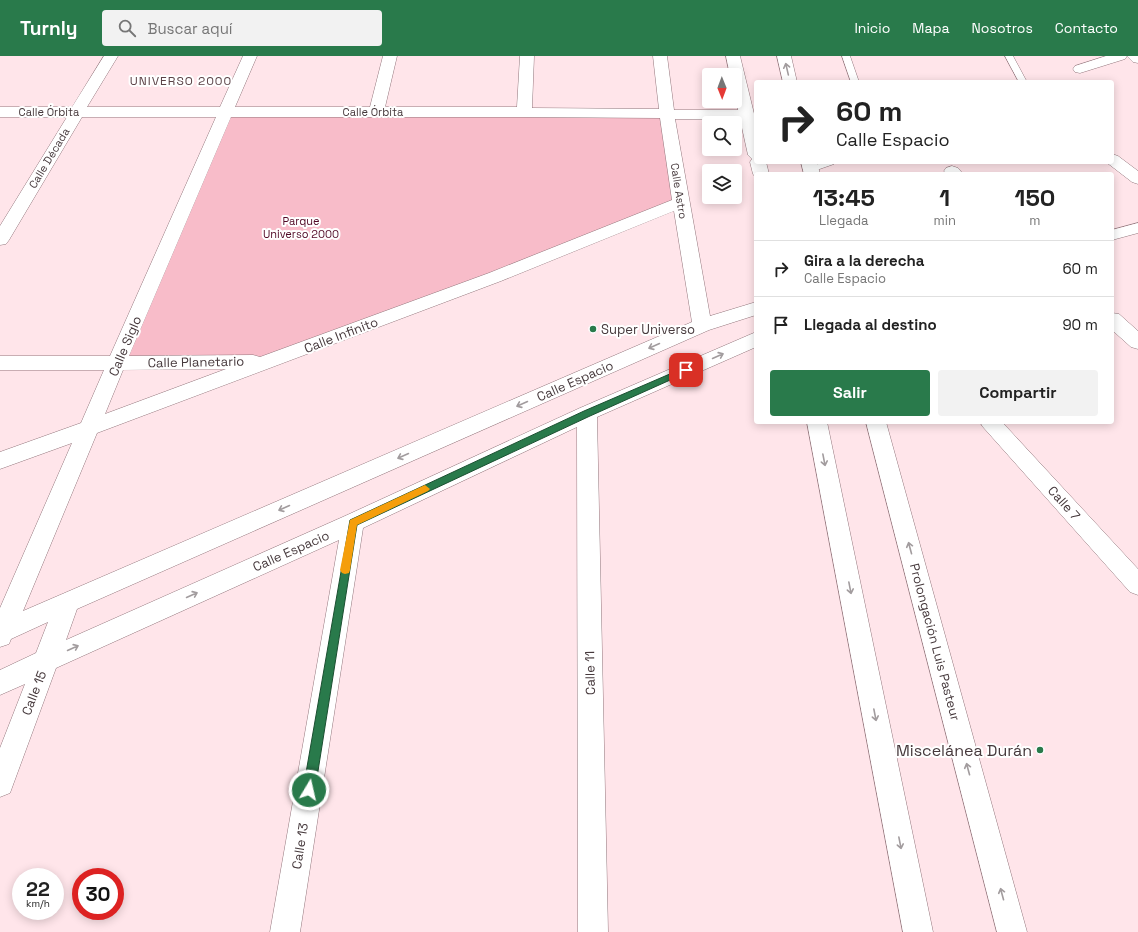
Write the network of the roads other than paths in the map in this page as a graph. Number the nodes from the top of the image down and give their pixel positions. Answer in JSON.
{"nodes":[{"id":1,"x":111,"y":56,"type":"edge"},
{"id":2,"x":250,"y":56,"type":"edge"},
{"id":3,"x":390,"y":56,"type":"edge"},
{"id":4,"x":527,"y":56,"type":"edge"},
{"id":5,"x":660,"y":56,"type":"edge"},
{"id":6,"x":733,"y":56,"type":"edge"},
{"id":7,"x":784,"y":56,"type":"edge"},
{"id":8,"x":846,"y":56,"type":"edge"},
{"id":9,"x":1009,"y":56,"type":"edge"},
{"id":10,"x":1120,"y":56,"type":"edge"},
{"id":11,"x":1134,"y":56,"type":"edge"},
{"id":12,"x":1138,"y":59,"type":"edge"},
{"id":13,"x":1080,"y":69,"type":"dead end"},
{"id":14,"x":790,"y":80,"type":"edge"},
{"id":15,"x":854,"y":80,"type":"edge"},
{"id":16,"x":1022,"y":80,"type":"edge"},
{"id":17,"x":0,"y":112,"type":"edge"},
{"id":18,"x":226,"y":112,"type":"junction"},
{"id":19,"x":376,"y":112,"type":"junction"},
{"id":20,"x":524,"y":112,"type":"junction"},
{"id":21,"x":77,"y":113,"type":"junction"},
{"id":22,"x":666,"y":113,"type":"junction"},
{"id":23,"x":746,"y":115,"type":"junction"},
{"id":24,"x":754,"y":147,"type":"edge"},
{"id":25,"x":1114,"y":161,"type":"edge"},
{"id":26,"x":824,"y":164,"type":"edge"},
{"id":27,"x":810,"y":168,"type":"edge"},
{"id":28,"x":1138,"y":179,"type":"edge"},
{"id":29,"x":680,"y":203,"type":"junction"},
{"id":30,"x":1138,"y":228,"type":"edge"},
{"id":31,"x":1114,"y":234,"type":"edge"},
{"id":32,"x":0,"y":240,"type":"edge"},
{"id":33,"x":754,"y":309,"type":"edge"},
{"id":34,"x":1114,"y":320,"type":"edge"},
{"id":35,"x":702,"y":325,"type":"junction"},
{"id":36,"x":754,"y":340,"type":"edge"},
{"id":37,"x":1138,"y":342,"type":"edge"},
{"id":38,"x":272,"y":361,"type":"junction"},
{"id":39,"x":0,"y":363,"type":"edge"},
{"id":40,"x":118,"y":363,"type":"junction"},
{"id":41,"x":587,"y":413,"type":"junction"},
{"id":42,"x":817,"y":424,"type":"edge"},
{"id":43,"x":877,"y":424,"type":"edge"},
{"id":44,"x":992,"y":424,"type":"edge"},
{"id":45,"x":90,"y":427,"type":"junction"},
{"id":46,"x":0,"y":461,"type":"edge"},
{"id":47,"x":353,"y":523,"type":"junction"},
{"id":48,"x":1138,"y":585,"type":"edge"},
{"id":49,"x":68,"y":602,"type":"junction"},
{"id":50,"x":1,"y":633,"type":"edge"},
{"id":51,"x":47,"y":660,"type":"junction"},
{"id":52,"x":0,"y":682,"type":"edge"},
{"id":53,"x":0,"y":783,"type":"edge"},
{"id":54,"x":286,"y":932,"type":"edge"},
{"id":55,"x":593,"y":932,"type":"edge"},
{"id":56,"x":918,"y":932,"type":"edge"},
{"id":57,"x":1012,"y":932,"type":"edge"}],
"edges":[{"from":1,"to":21,"type":"street","name":"Calle Década"},
{"from":2,"to":18,"type":"street","name":"Calle Siglo"},
{"from":3,"to":19,"type":"street"},
{"from":4,"to":20,"type":"street"},
{"from":5,"to":22,"type":"street","name":"Calle Astro"},
{"from":6,"to":23,"type":"street"},
{"from":14,"to":7,"type":"street","one_way":true},
{"from":8,"to":15,"type":"lane"},
{"from":9,"to":16,"type":"lane"},
{"from":10,"to":13,"type":"street"},
{"from":11,"to":12,"type":"street"},
{"from":17,"to":21,"type":"street","name":"Calle Órbita"},
{"from":18,"to":19,"type":"street","name":"Calle Órbita"},
{"from":18,"to":21,"type":"street","name":"Calle Órbita"},
{"from":18,"to":40,"type":"street","name":"Calle Siglo"},
{"from":19,"to":20,"type":"street","name":"Calle Órbita"},
{"from":20,"to":22,"type":"street","name":"Calle Órbita"},
{"from":21,"to":32,"type":"street","name":"Calle Década"},
{"from":22,"to":23,"type":"street","name":"Calle Órbita"},
{"from":22,"to":29,"type":"street","name":"Calle Astro"},
{"from":23,"to":24,"type":"street"},
{"from":25,"to":28,"type":"street"},
{"from":26,"to":27,"type":"lane"},
{"from":29,"to":35,"type":"street","name":"Calle Astro"},
{"from":29,"to":38,"type":"street","name":"Calle Infinito"},
{"from":30,"to":31,"type":"street"},
{"from":33,"to":35,"type":"street","name":"Calle Espacio"},
{"from":34,"to":37,"type":"street"},
{"from":35,"to":49,"type":"street","name":"Calle Espacio","one_way":true},
{"from":41,"to":36,"type":"street","name":"Calle Espacio","one_way":true},
{"from":38,"to":40,"type":"street","name":"Calle Planetario"},
{"from":38,"to":45,"type":"street","name":"Calle Infinito"},
{"from":39,"to":40,"type":"street","name":"Calle Planetario"},
{"from":40,"to":45,"type":"street","name":"Calle Siglo"},
{"from":41,"to":47,"type":"street","name":"Calle Espacio"},
{"from":41,"to":55,"type":"street","name":"Calle 11"},
{"from":42,"to":56,"type":"street","one_way":true},
{"from":57,"to":43,"type":"street","name":"Prolongación Luis Pasteur","one_way":true},
{"from":44,"to":48,"type":"street","name":"Calle 7"},
{"from":45,"to":46,"type":"street","name":"Calle Infinito"},
{"from":45,"to":50,"type":"street","name":"Calle Siglo"},
{"from":51,"to":47,"type":"street","name":"Calle Espacio","one_way":true},
{"from":47,"to":54,"type":"street","name":"Calle 13"},
{"from":49,"to":50,"type":"street","name":"Calle Espacio"},
{"from":49,"to":51,"type":"street","name":"Calle 15"},
{"from":51,"to":52,"type":"street","name":"Calle Espacio"},
{"from":51,"to":53,"type":"street","name":"Calle 15"}]}
